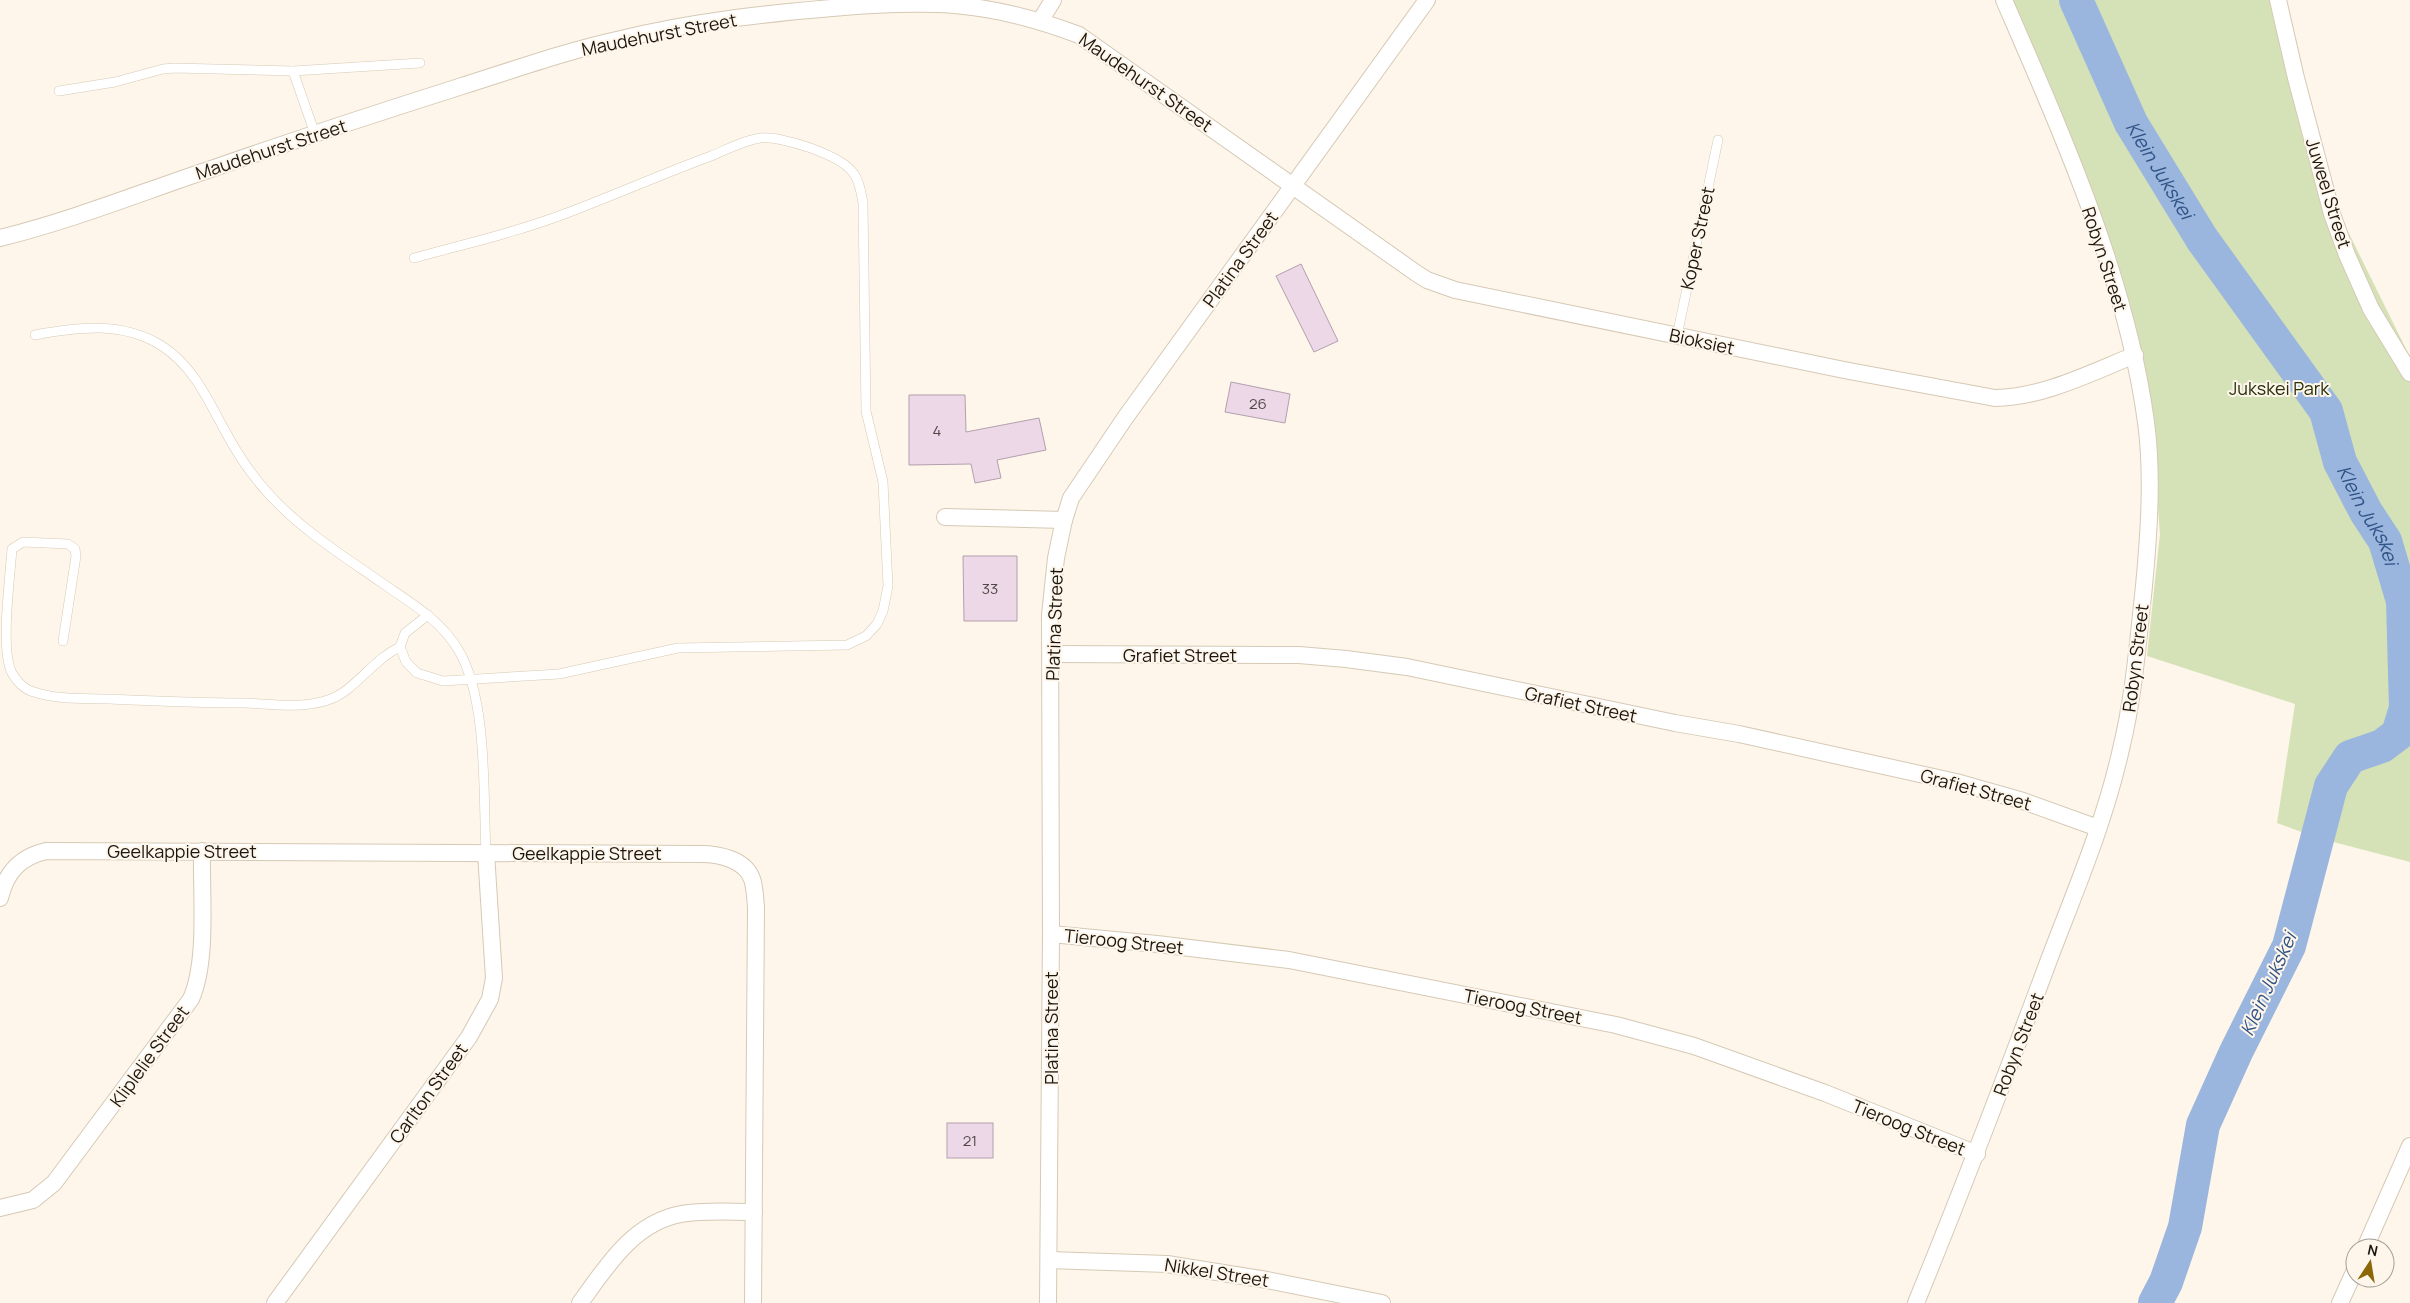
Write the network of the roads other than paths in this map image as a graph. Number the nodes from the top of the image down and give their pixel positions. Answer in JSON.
{"nodes":[{"id":1,"x":1053,"y":0,"type":"edge"},
{"id":2,"x":1427,"y":0,"type":"edge"},
{"id":3,"x":2004,"y":0,"type":"edge"},
{"id":4,"x":2278,"y":0,"type":"edge"},
{"id":5,"x":780,"y":6,"type":"edge"},
{"id":6,"x":1042,"y":18,"type":"junction"},
{"id":7,"x":420,"y":64,"type":"dead end"},
{"id":8,"x":293,"y":71,"type":"junction"},
{"id":9,"x":59,"y":91,"type":"dead end"},
{"id":10,"x":316,"y":134,"type":"junction"},
{"id":11,"x":1718,"y":140,"type":"dead end"},
{"id":12,"x":1293,"y":185,"type":"junction"},
{"id":13,"x":0,"y":238,"type":"edge"},
{"id":14,"x":414,"y":258,"type":"dead end"},
{"id":15,"x":35,"y":335,"type":"dead end"},
{"id":16,"x":1677,"y":336,"type":"junction"},
{"id":17,"x":2135,"y":355,"type":"junction"},
{"id":18,"x":2410,"y":373,"type":"edge"},
{"id":19,"x":945,"y":517,"type":"dead end"},
{"id":20,"x":1064,"y":520,"type":"junction"},
{"id":21,"x":428,"y":615,"type":"junction"},
{"id":22,"x":63,"y":641,"type":"dead end"},
{"id":23,"x":400,"y":647,"type":"junction"},
{"id":24,"x":1052,"y":654,"type":"junction"},
{"id":25,"x":470,"y":678,"type":"junction"},
{"id":26,"x":2098,"y":828,"type":"junction"},
{"id":27,"x":202,"y":851,"type":"junction"},
{"id":28,"x":486,"y":852,"type":"junction"},
{"id":29,"x":1,"y":892,"type":"edge"},
{"id":30,"x":1051,"y":934,"type":"junction"},
{"id":31,"x":2410,"y":1146,"type":"edge"},
{"id":32,"x":1977,"y":1154,"type":"junction"},
{"id":33,"x":0,"y":1208,"type":"edge"},
{"id":34,"x":754,"y":1212,"type":"junction"},
{"id":35,"x":2369,"y":1238,"type":"edge"},
{"id":36,"x":1049,"y":1260,"type":"junction"},
{"id":37,"x":2347,"y":1288,"type":"edge"},
{"id":38,"x":275,"y":1303,"type":"edge"},
{"id":39,"x":580,"y":1303,"type":"edge"},
{"id":40,"x":754,"y":1303,"type":"edge"},
{"id":41,"x":1048,"y":1303,"type":"edge"},
{"id":42,"x":1382,"y":1303,"type":"edge"},
{"id":43,"x":1916,"y":1303,"type":"edge"},
{"id":44,"x":2340,"y":1303,"type":"edge"}],
"edges":[{"from":1,"to":6,"type":"street"},
{"from":2,"to":12,"type":"street","name":"Platina Street"},
{"from":3,"to":17,"type":"street","name":"Robyn Street"},
{"from":4,"to":18,"type":"street","name":"Juweel Street"},
{"from":5,"to":6,"type":"street","name":"Maudehurst Street"},
{"from":5,"to":10,"type":"street","name":"Maudehurst Street"},
{"from":6,"to":12,"type":"street","name":"Maudehurst Street"},
{"from":7,"to":8,"type":"lane"},
{"from":8,"to":9,"type":"lane"},
{"from":8,"to":10,"type":"lane"},
{"from":10,"to":13,"type":"street","name":"Maudehurst Street"},
{"from":11,"to":16,"type":"lane","name":"Koper Street"},
{"from":12,"to":16,"type":"street","name":"Bioksiet"},
{"from":12,"to":20,"type":"street","name":"Platina Street"},
{"from":14,"to":25,"type":"lane"},
{"from":15,"to":21,"type":"lane"},
{"from":16,"to":17,"type":"street","name":"Bioksiet"},
{"from":17,"to":26,"type":"street","name":"Robyn Street"},
{"from":19,"to":20,"type":"street"},
{"from":20,"to":24,"type":"street","name":"Platina Street"},
{"from":21,"to":23,"type":"lane"},
{"from":21,"to":25,"type":"lane"},
{"from":22,"to":23,"type":"lane"},
{"from":23,"to":25,"type":"lane"},
{"from":24,"to":26,"type":"street","name":"Grafiet Street"},
{"from":24,"to":30,"type":"street","name":"Platina Street"},
{"from":25,"to":28,"type":"lane"},
{"from":26,"to":32,"type":"street","name":"Robyn Street"},
{"from":27,"to":28,"type":"street","name":"Geelkappie Street"},
{"from":27,"to":29,"type":"street","name":"Geelkappie Street"},
{"from":27,"to":33,"type":"street","name":"Kliplelie Street"},
{"from":28,"to":34,"type":"street","name":"Geelkappie Street"},
{"from":28,"to":38,"type":"street","name":"Carlton Street"},
{"from":30,"to":32,"type":"street","name":"Tieroog Street"},
{"from":30,"to":36,"type":"street","name":"Platina Street"},
{"from":31,"to":35,"type":"street"},
{"from":32,"to":43,"type":"street","name":"Robyn Street"},
{"from":34,"to":39,"type":"street"},
{"from":34,"to":40,"type":"street","name":"Geelkappie Street"},
{"from":36,"to":41,"type":"street","name":"Platina Street"},
{"from":36,"to":42,"type":"street","name":"Nikkel Street"},
{"from":37,"to":44,"type":"street"}]}
